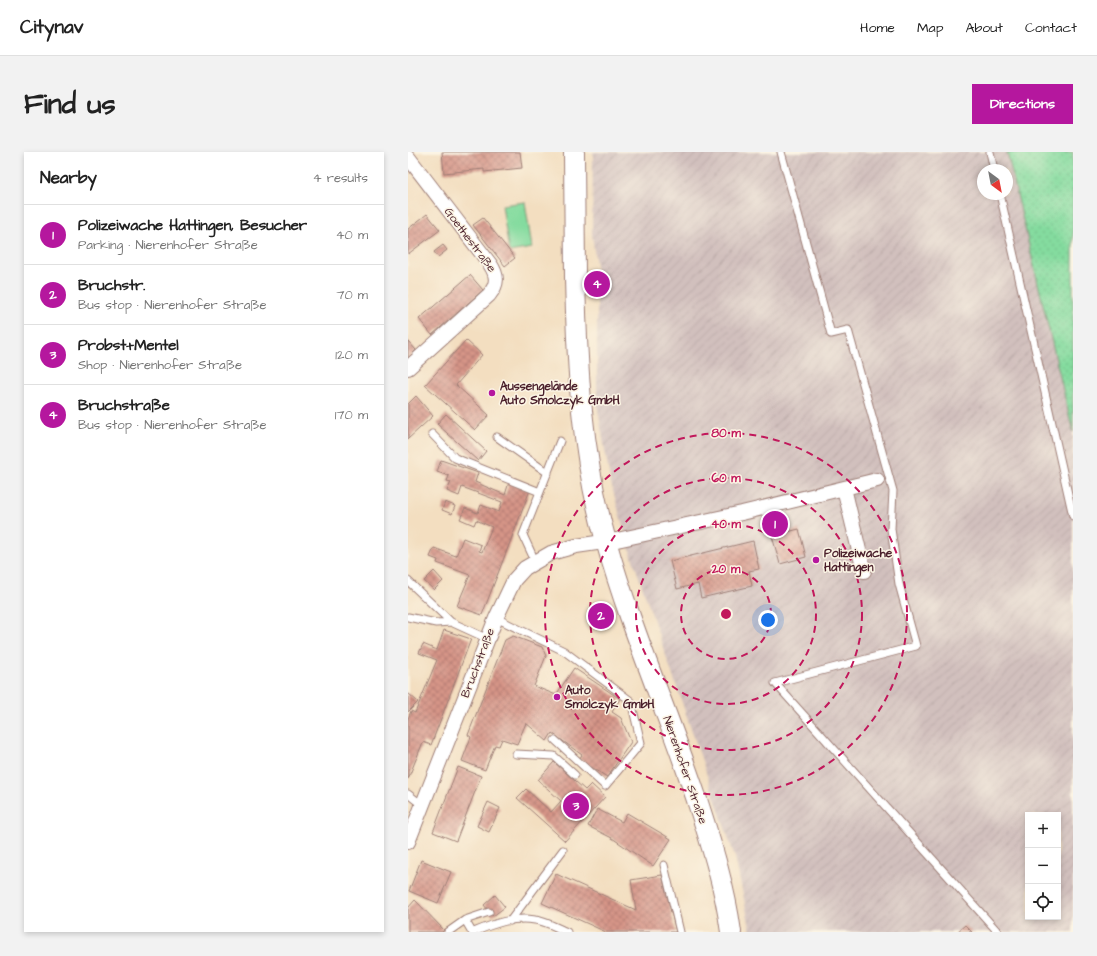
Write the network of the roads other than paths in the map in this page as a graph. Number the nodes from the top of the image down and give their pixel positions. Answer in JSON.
{"nodes":[{"id":1,"x":574,"y":152,"type":"edge"},
{"id":2,"x":781,"y":152,"type":"edge"},
{"id":3,"x":990,"y":152,"type":"edge"},
{"id":4,"x":408,"y":157,"type":"edge"},
{"id":5,"x":993,"y":164,"type":"edge"},
{"id":6,"x":1001,"y":200,"type":"edge"},
{"id":7,"x":408,"y":368,"type":"edge"},
{"id":8,"x":432,"y":434,"type":"dead end"},
{"id":9,"x":497,"y":437,"type":"dead end"},
{"id":10,"x":560,"y":441,"type":"dead end"},
{"id":11,"x":548,"y":473,"type":"junction"},
{"id":12,"x":877,"y":480,"type":"dead end"},
{"id":13,"x":844,"y":488,"type":"junction"},
{"id":14,"x":540,"y":492,"type":"junction"},
{"id":15,"x":1073,"y":516,"type":"edge"},
{"id":16,"x":606,"y":542,"type":"junction"},
{"id":17,"x":535,"y":561,"type":"junction"},
{"id":18,"x":864,"y":571,"type":"dead end"},
{"id":19,"x":408,"y":581,"type":"edge"},
{"id":20,"x":408,"y":617,"type":"edge"},
{"id":21,"x":496,"y":618,"type":"junction"},
{"id":22,"x":450,"y":622,"type":"junction"},
{"id":23,"x":488,"y":639,"type":"junction"},
{"id":24,"x":555,"y":740,"type":"dead end"},
{"id":25,"x":516,"y":754,"type":"dead end"},
{"id":26,"x":575,"y":775,"type":"dead end"},
{"id":27,"x":408,"y":794,"type":"edge"},
{"id":28,"x":422,"y":805,"type":"junction"},
{"id":29,"x":408,"y":842,"type":"edge"},
{"id":30,"x":564,"y":850,"type":"dead end"},
{"id":31,"x":664,"y":865,"type":"dead end"},
{"id":32,"x":489,"y":912,"type":"dead end"},
{"id":33,"x":465,"y":920,"type":"junction"},
{"id":34,"x":510,"y":921,"type":"junction"},
{"id":35,"x":448,"y":932,"type":"edge"},
{"id":36,"x":473,"y":932,"type":"edge"},
{"id":37,"x":567,"y":932,"type":"edge"},
{"id":38,"x":680,"y":932,"type":"edge"},
{"id":39,"x":731,"y":932,"type":"edge"},
{"id":40,"x":998,"y":932,"type":"edge"}],
"edges":[{"from":1,"to":16,"type":"main road","name":"Nierenhofer Straße"},
{"from":2,"to":40,"type":"lane"},
{"from":3,"to":5,"type":"lane"},
{"from":4,"to":7,"type":"street","name":"Goethestraße"},
{"from":6,"to":15,"type":"lane"},
{"from":8,"to":14,"type":"lane"},
{"from":9,"to":11,"type":"lane"},
{"from":10,"to":11,"type":"lane"},
{"from":11,"to":14,"type":"lane"},
{"from":12,"to":13,"type":"street"},
{"from":13,"to":16,"type":"street"},
{"from":13,"to":18,"type":"street"},
{"from":14,"to":17,"type":"lane"},
{"from":16,"to":17,"type":"street","name":"Bruchstraße"},
{"from":16,"to":39,"type":"main road","name":"Nierenhofer Straße"},
{"from":17,"to":21,"type":"street","name":"Bruchstraße"},
{"from":19,"to":22,"type":"lane"},
{"from":20,"to":22,"type":"lane"},
{"from":21,"to":23,"type":"street","name":"Bruchstraße"},
{"from":21,"to":24,"type":"lane"},
{"from":22,"to":23,"type":"lane"},
{"from":23,"to":28,"type":"street","name":"Bruchstraße"},
{"from":25,"to":26,"type":"lane"},
{"from":27,"to":28,"type":"lane"},
{"from":28,"to":29,"type":"street","name":"Bruchstraße"},
{"from":30,"to":34,"type":"lane"},
{"from":31,"to":38,"type":"lane"},
{"from":32,"to":33,"type":"lane"},
{"from":33,"to":35,"type":"lane"},
{"from":33,"to":36,"type":"lane"},
{"from":34,"to":36,"type":"lane"},
{"from":34,"to":37,"type":"lane"}]}
